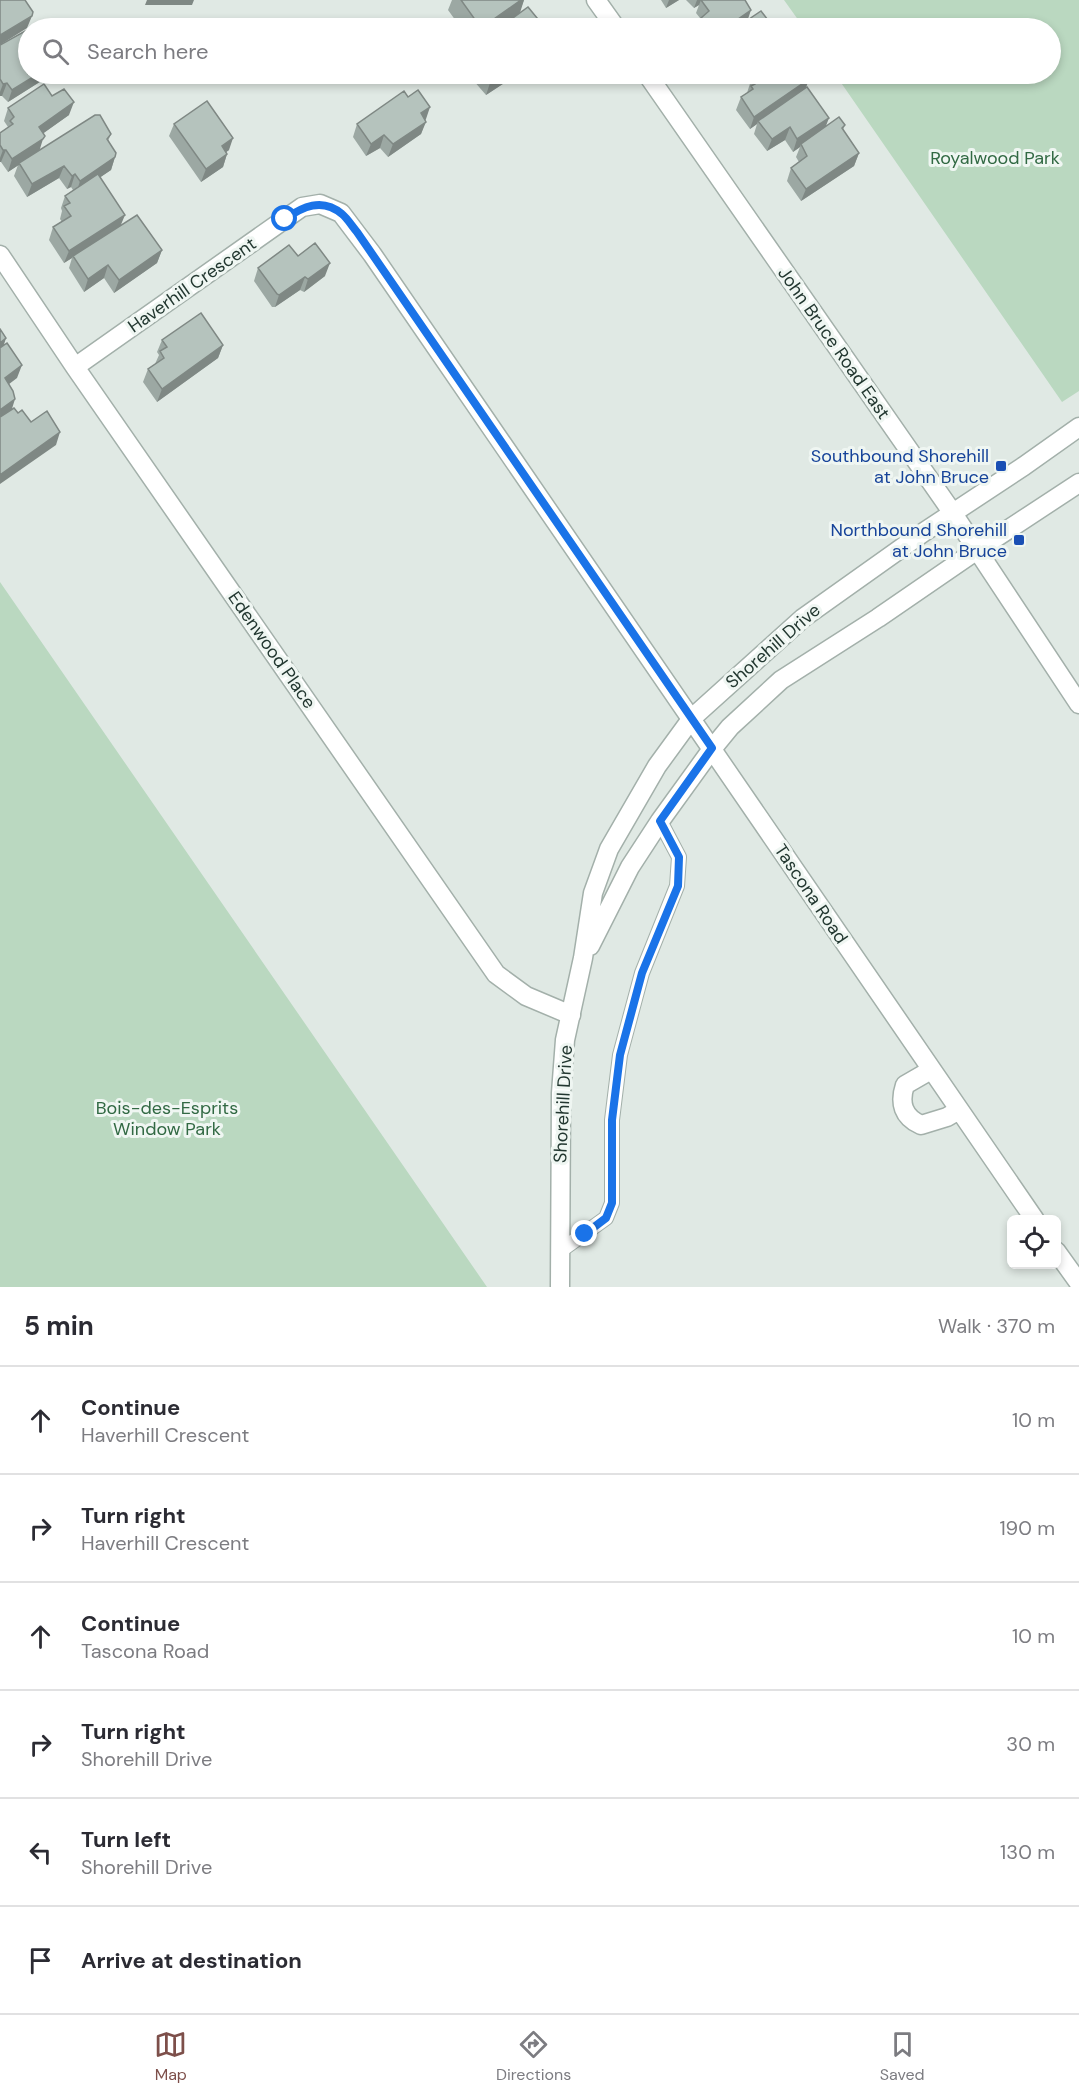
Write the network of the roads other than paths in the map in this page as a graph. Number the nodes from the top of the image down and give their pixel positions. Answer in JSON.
{"nodes":[{"id":1,"x":596,"y":0,"type":"edge"},
{"id":2,"x":609,"y":18,"type":"edge"},
{"id":3,"x":654,"y":84,"type":"edge"},
{"id":4,"x":0,"y":255,"type":"edge"},
{"id":5,"x":75,"y":367,"type":"junction"},
{"id":6,"x":1079,"y":427,"type":"edge"},
{"id":7,"x":1079,"y":483,"type":"edge"},
{"id":8,"x":952,"y":512,"type":"junction"},
{"id":9,"x":977,"y":550,"type":"junction"},
{"id":10,"x":1079,"y":704,"type":"edge"},
{"id":11,"x":692,"y":718,"type":"junction"},
{"id":12,"x":712,"y":748,"type":"junction"},
{"id":13,"x":660,"y":821,"type":"junction"},
{"id":14,"x":583,"y":958,"type":"junction"},
{"id":15,"x":571,"y":1016,"type":"junction"},
{"id":16,"x":931,"y":1070,"type":"junction"},
{"id":17,"x":959,"y":1110,"type":"junction"},
{"id":18,"x":1032,"y":1215,"type":"edge"},
{"id":19,"x":560,"y":1251,"type":"junction"},
{"id":20,"x":1061,"y":1258,"type":"edge"},
{"id":21,"x":1079,"y":1283,"type":"edge"},
{"id":22,"x":560,"y":1287,"type":"edge"}],
"edges":[{"from":1,"to":2,"type":"street"},
{"from":3,"to":8,"type":"street","name":"John Bruce Road East"},
{"from":4,"to":5,"type":"street","name":"Edenwood Place"},
{"from":5,"to":11,"type":"street","name":"Haverhill Crescent"},
{"from":5,"to":15,"type":"street","name":"Edenwood Place"},
{"from":6,"to":8,"type":"street","name":"Shorehill Drive"},
{"from":7,"to":9,"type":"street","name":"Shorehill Drive"},
{"from":8,"to":9,"type":"street","name":"John Bruce Road East"},
{"from":8,"to":11,"type":"street","name":"Shorehill Drive"},
{"from":9,"to":10,"type":"street","name":"John Bruce Road East"},
{"from":9,"to":12,"type":"street","name":"Shorehill Drive"},
{"from":11,"to":12,"type":"street","name":"Tascona Road"},
{"from":11,"to":14,"type":"street","name":"Shorehill Drive"},
{"from":12,"to":13,"type":"street","name":"Shorehill Drive"},
{"from":12,"to":16,"type":"street","name":"Tascona Road"},
{"from":13,"to":14,"type":"street","name":"Shorehill Drive"},
{"from":13,"to":19,"type":"lane"},
{"from":14,"to":15,"type":"street","name":"Shorehill Drive"},
{"from":15,"to":19,"type":"street","name":"Shorehill Drive"},
{"from":16,"to":17,"type":"street","name":"Tascona Road"},
{"from":16,"to":17,"type":"street"},
{"from":17,"to":18,"type":"street","name":"Tascona Road"},
{"from":19,"to":22,"type":"street","name":"Shorehill Drive"},
{"from":20,"to":21,"type":"street"}]}
